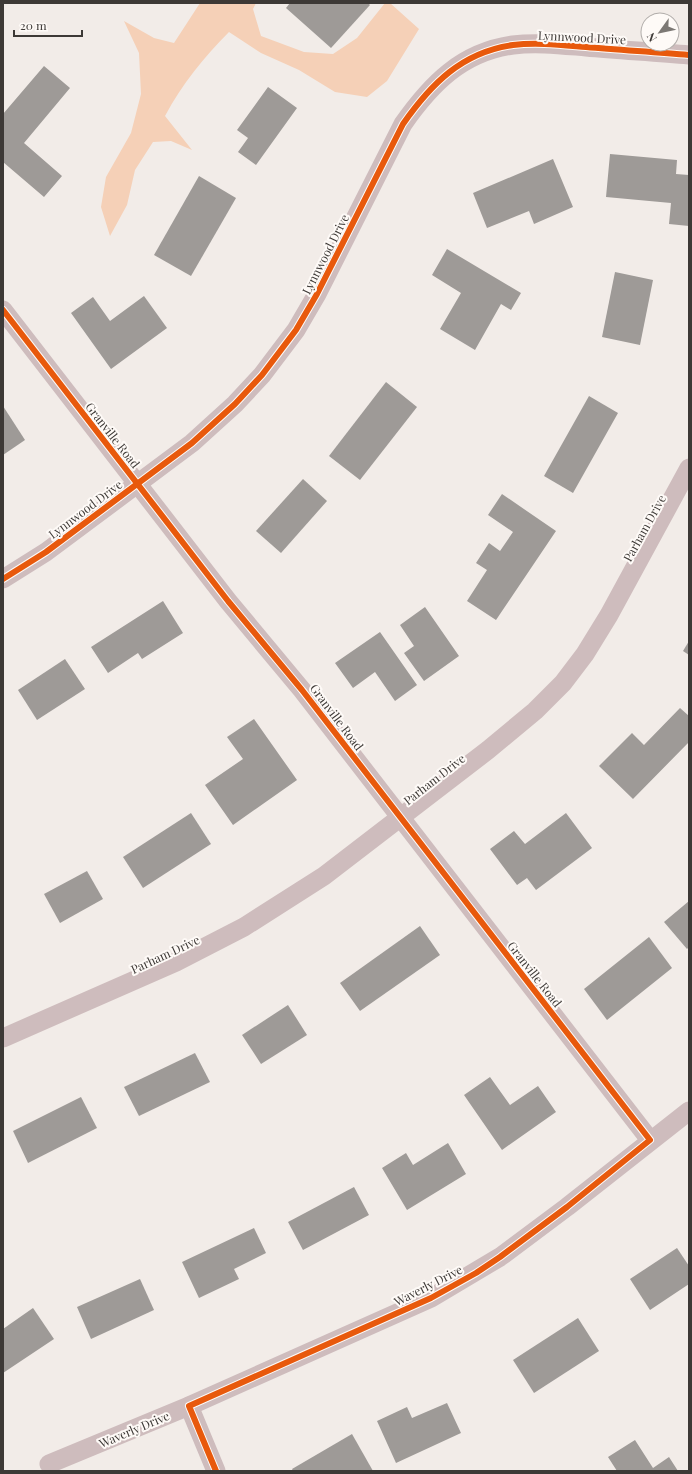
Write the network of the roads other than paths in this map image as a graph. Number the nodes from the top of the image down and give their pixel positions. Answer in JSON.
{"nodes":[{"id":1,"x":689,"y":55,"type":"edge"},
{"id":2,"x":3,"y":310,"type":"edge"},
{"id":3,"x":689,"y":468,"type":"edge"},
{"id":4,"x":138,"y":484,"type":"junction"},
{"id":5,"x":3,"y":579,"type":"edge"},
{"id":6,"x":400,"y":819,"type":"junction"},
{"id":7,"x":3,"y":1038,"type":"edge"},
{"id":8,"x":689,"y":1111,"type":"edge"},
{"id":9,"x":650,"y":1140,"type":"junction"},
{"id":10,"x":189,"y":1406,"type":"junction"},
{"id":11,"x":49,"y":1464,"type":"dead end"},
{"id":12,"x":216,"y":1471,"type":"edge"}],
"edges":[{"from":1,"to":4,"type":"street","name":"Lynnwood Drive"},
{"from":2,"to":4,"type":"street","name":"Granville Road"},
{"from":3,"to":6,"type":"street","name":"Parham Drive"},
{"from":4,"to":5,"type":"street","name":"Lynnwood Drive"},
{"from":4,"to":6,"type":"street","name":"Granville Road"},
{"from":6,"to":7,"type":"street","name":"Parham Drive"},
{"from":6,"to":9,"type":"street","name":"Granville Road"},
{"from":8,"to":9,"type":"street","name":"Waverly Drive"},
{"from":9,"to":10,"type":"street","name":"Waverly Drive"},
{"from":10,"to":11,"type":"street","name":"Waverly Drive"},
{"from":10,"to":12,"type":"street"}]}
